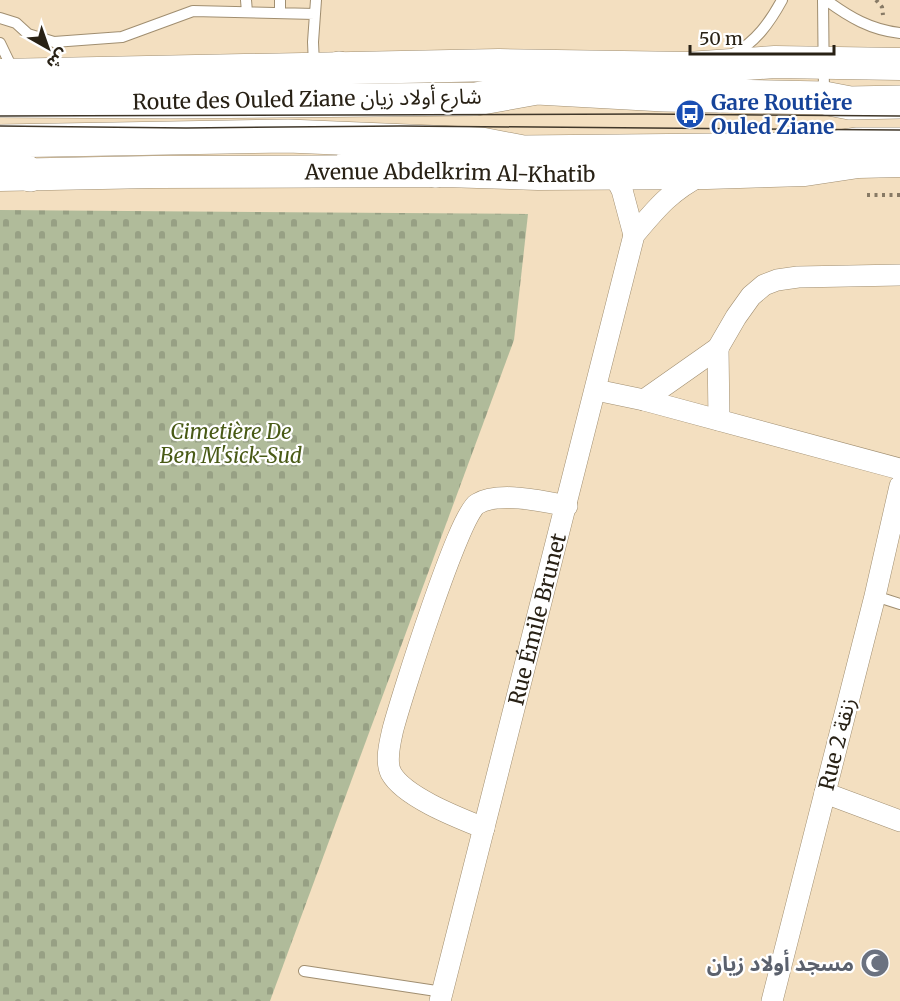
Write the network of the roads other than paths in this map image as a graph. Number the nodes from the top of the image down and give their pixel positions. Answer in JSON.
{"nodes":[{"id":1,"x":246,"y":0,"type":"edge"},
{"id":2,"x":280,"y":0,"type":"edge"},
{"id":3,"x":316,"y":0,"type":"edge"},
{"id":4,"x":782,"y":0,"type":"edge"},
{"id":5,"x":825,"y":0,"type":"edge"},
{"id":6,"x":193,"y":6,"type":"edge"},
{"id":7,"x":247,"y":12,"type":"junction"},
{"id":8,"x":280,"y":13,"type":"junction"},
{"id":9,"x":315,"y":14,"type":"junction"},
{"id":10,"x":0,"y":18,"type":"edge"},
{"id":11,"x":900,"y":33,"type":"edge"},
{"id":12,"x":0,"y":43,"type":"edge"},
{"id":13,"x":822,"y":63,"type":"junction"},
{"id":14,"x":900,"y":64,"type":"edge"},
{"id":15,"x":326,"y":68,"type":"junction"},
{"id":16,"x":688,"y":68,"type":"junction"},
{"id":17,"x":5,"y":84,"type":"edge"},
{"id":18,"x":824,"y":98,"type":"junction"},
{"id":19,"x":283,"y":100,"type":"junction"},
{"id":20,"x":900,"y":102,"type":"edge"},
{"id":21,"x":231,"y":136,"type":"junction"},
{"id":22,"x":0,"y":141,"type":"edge"},
{"id":23,"x":900,"y":144,"type":"edge"},
{"id":24,"x":0,"y":152,"type":"edge"},
{"id":25,"x":813,"y":159,"type":"junction"},
{"id":26,"x":900,"y":162,"type":"edge"},
{"id":27,"x":436,"y":171,"type":"junction"},
{"id":28,"x":707,"y":172,"type":"junction"},
{"id":29,"x":613,"y":173,"type":"junction"},
{"id":30,"x":15,"y":175,"type":"edge"},
{"id":31,"x":634,"y":235,"type":"junction"},
{"id":32,"x":900,"y":275,"type":"edge"},
{"id":33,"x":718,"y":348,"type":"junction"},
{"id":34,"x":596,"y":390,"type":"junction"},
{"id":35,"x":644,"y":400,"type":"junction"},
{"id":36,"x":719,"y":420,"type":"junction"},
{"id":37,"x":900,"y":469,"type":"edge"},
{"id":38,"x":900,"y":486,"type":"edge"},
{"id":39,"x":567,"y":506,"type":"junction"},
{"id":40,"x":875,"y":596,"type":"junction"},
{"id":41,"x":900,"y":604,"type":"edge"},
{"id":42,"x":825,"y":793,"type":"junction"},
{"id":43,"x":900,"y":821,"type":"edge"},
{"id":44,"x":484,"y":828,"type":"junction"},
{"id":45,"x":304,"y":971,"type":"dead end"},
{"id":46,"x":441,"y":997,"type":"edge"},
{"id":47,"x":772,"y":1001,"type":"edge"}],
"edges":[{"from":1,"to":7,"type":"lane"},
{"from":2,"to":8,"type":"lane"},
{"from":3,"to":9,"type":"lane"},
{"from":4,"to":16,"type":"lane"},
{"from":5,"to":11,"type":"lane"},
{"from":5,"to":13,"type":"lane"},
{"from":6,"to":7,"type":"lane"},
{"from":6,"to":10,"type":"lane"},
{"from":7,"to":8,"type":"lane"},
{"from":8,"to":9,"type":"lane"},
{"from":9,"to":15,"type":"lane"},
{"from":12,"to":17,"type":"lane"},
{"from":13,"to":14,"type":"street"},
{"from":13,"to":16,"type":"street"},
{"from":13,"to":18,"type":"lane"},
{"from":15,"to":16,"type":"street"},
{"from":15,"to":17,"type":"street"},
{"from":15,"to":19,"type":"highway"},
{"from":17,"to":19,"type":"highway","name":"Route des Ouled Ziane شارع أولاد زيان"},
{"from":18,"to":19,"type":"highway","name":"Route des Ouled Ziane شارع أولاد زيان"},
{"from":18,"to":20,"type":"highway","name":"Route des Ouled Ziane شارع أولاد زيان"},
{"from":21,"to":22,"type":"highway","name":"Route des Ouled Ziane شارع أولاد زيان"},
{"from":21,"to":25,"type":"highway","name":"Route des Ouled Ziane شارع أولاد زيان"},
{"from":21,"to":27,"type":"highway"},
{"from":23,"to":25,"type":"highway","name":"Route des Ouled Ziane شارع أولاد زيان"},
{"from":24,"to":30,"type":"highway"},
{"from":25,"to":26,"type":"street","name":"Avenue Abdelkrim Al-Khatib"},
{"from":25,"to":28,"type":"street","name":"Avenue Abdelkrim Al-Khatib"},
{"from":27,"to":29,"type":"street","name":"Avenue Abdelkrim Al-Khatib"},
{"from":27,"to":30,"type":"street","name":"Avenue Abdelkrim Al-Khatib"},
{"from":28,"to":29,"type":"street","name":"Avenue Abdelkrim Al-Khatib"},
{"from":28,"to":31,"type":"street","name":"Rue Émile Brunet"},
{"from":29,"to":31,"type":"street","name":"Rue Émile Brunet"},
{"from":31,"to":34,"type":"street","name":"Rue Émile Brunet"},
{"from":32,"to":33,"type":"street"},
{"from":33,"to":35,"type":"street"},
{"from":33,"to":36,"type":"street"},
{"from":34,"to":35,"type":"street"},
{"from":34,"to":39,"type":"street","name":"Rue Émile Brunet"},
{"from":35,"to":36,"type":"street"},
{"from":36,"to":37,"type":"street"},
{"from":38,"to":40,"type":"street","name":"Rue 2 زنقة"},
{"from":39,"to":44,"type":"street","name":"Rue Émile Brunet"},
{"from":39,"to":44,"type":"street"},
{"from":40,"to":41,"type":"lane"},
{"from":40,"to":42,"type":"street","name":"Rue 2 زنقة"},
{"from":42,"to":43,"type":"street"},
{"from":42,"to":47,"type":"street","name":"Rue 2 زنقة"},
{"from":44,"to":46,"type":"street","name":"Rue Émile Brunet"},
{"from":45,"to":46,"type":"lane"}]}
